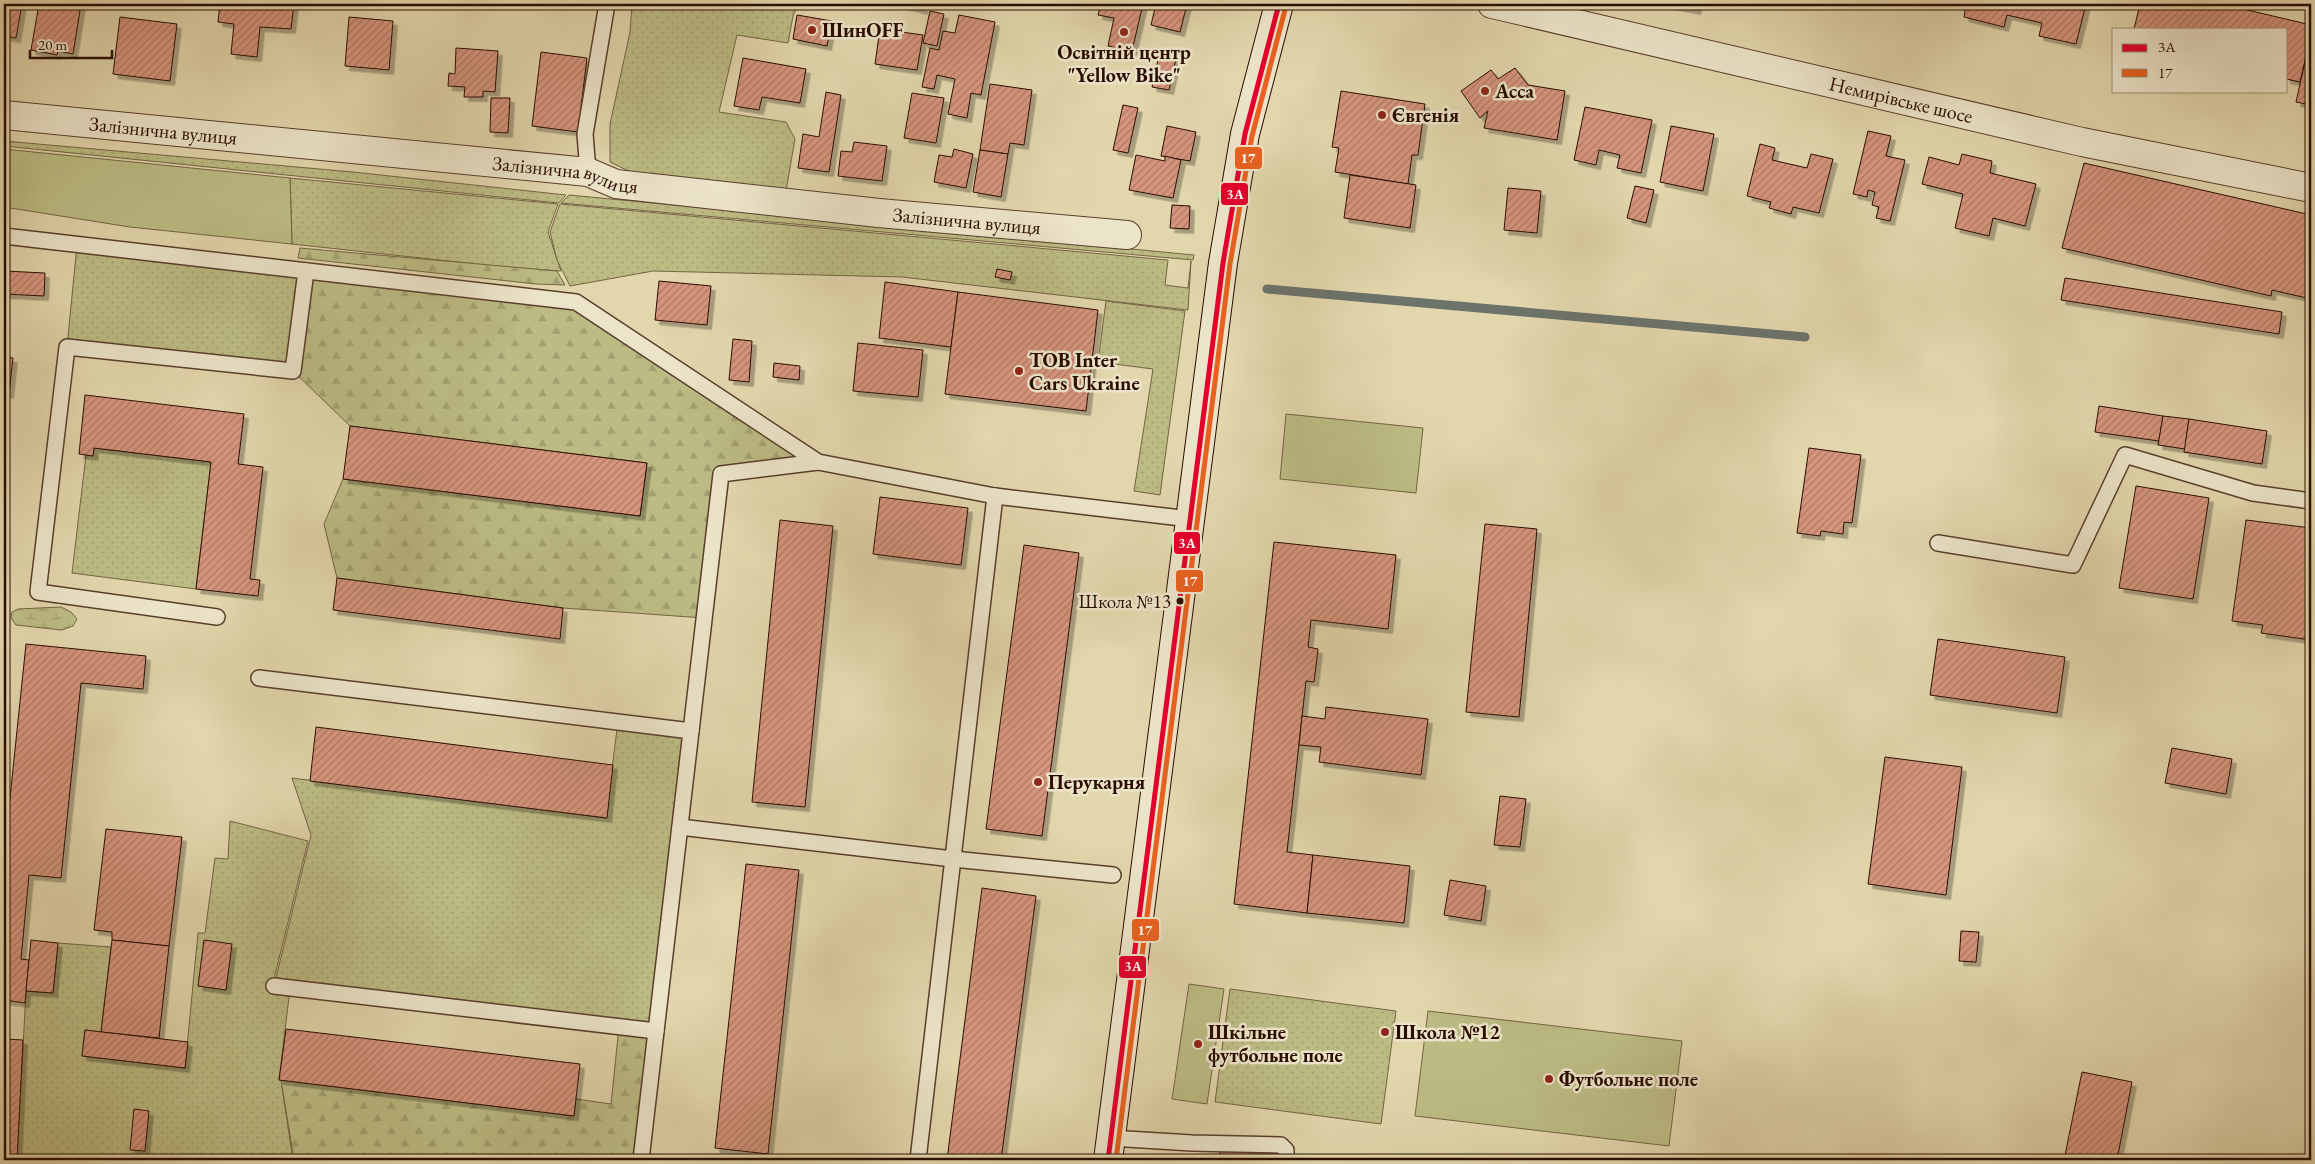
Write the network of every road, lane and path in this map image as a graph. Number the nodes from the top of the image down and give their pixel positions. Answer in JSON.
{"nodes":[{"id":1,"x":607,"y":4,"type":"edge"},
{"id":2,"x":1279,"y":4,"type":"edge"},
{"id":3,"x":1492,"y":4,"type":"edge"},
{"id":4,"x":4,"y":115,"type":"edge"},
{"id":5,"x":588,"y":172,"type":"junction"},
{"id":6,"x":2311,"y":188,"type":"edge"},
{"id":7,"x":1127,"y":235,"type":"dead end"},
{"id":8,"x":4,"y":236,"type":"edge"},
{"id":9,"x":306,"y":271,"type":"junction"},
{"id":10,"x":818,"y":462,"type":"junction"},
{"id":11,"x":995,"y":496,"type":"junction"},
{"id":12,"x":2311,"y":501,"type":"edge"},
{"id":13,"x":1190,"y":519,"type":"junction"},
{"id":14,"x":1938,"y":543,"type":"dead end"},
{"id":15,"x":217,"y":617,"type":"dead end"},
{"id":16,"x":259,"y":678,"type":"dead end"},
{"id":17,"x":691,"y":731,"type":"junction"},
{"id":18,"x":680,"y":827,"type":"junction"},
{"id":19,"x":953,"y":859,"type":"junction"},
{"id":20,"x":1113,"y":875,"type":"dead end"},
{"id":21,"x":274,"y":986,"type":"dead end"},
{"id":22,"x":656,"y":1031,"type":"junction"},
{"id":23,"x":1109,"y":1149,"type":"edge"},
{"id":24,"x":641,"y":1160,"type":"edge"},
{"id":25,"x":918,"y":1160,"type":"edge"},
{"id":26,"x":1286,"y":1160,"type":"edge"}],
"edges":[{"from":1,"to":5,"type":"lane"},
{"from":2,"to":13,"type":"street"},
{"from":3,"to":6,"type":"street","name":"Немирівське шосе"},
{"from":4,"to":5,"type":"street","name":"Залізнична вулиця"},
{"from":5,"to":7,"type":"street","name":"Залізнична вулиця"},
{"from":8,"to":9,"type":"lane"},
{"from":9,"to":10,"type":"lane"},
{"from":9,"to":15,"type":"lane"},
{"from":10,"to":11,"type":"lane"},
{"from":10,"to":17,"type":"lane"},
{"from":11,"to":13,"type":"lane"},
{"from":11,"to":19,"type":"lane"},
{"from":12,"to":14,"type":"lane"},
{"from":13,"to":23,"type":"street"},
{"from":16,"to":17,"type":"lane"},
{"from":17,"to":18,"type":"lane"},
{"from":18,"to":19,"type":"lane"},
{"from":18,"to":22,"type":"lane"},
{"from":19,"to":20,"type":"lane"},
{"from":19,"to":25,"type":"lane"},
{"from":21,"to":22,"type":"lane"},
{"from":22,"to":24,"type":"lane"},
{"from":23,"to":26,"type":"lane"}]}
